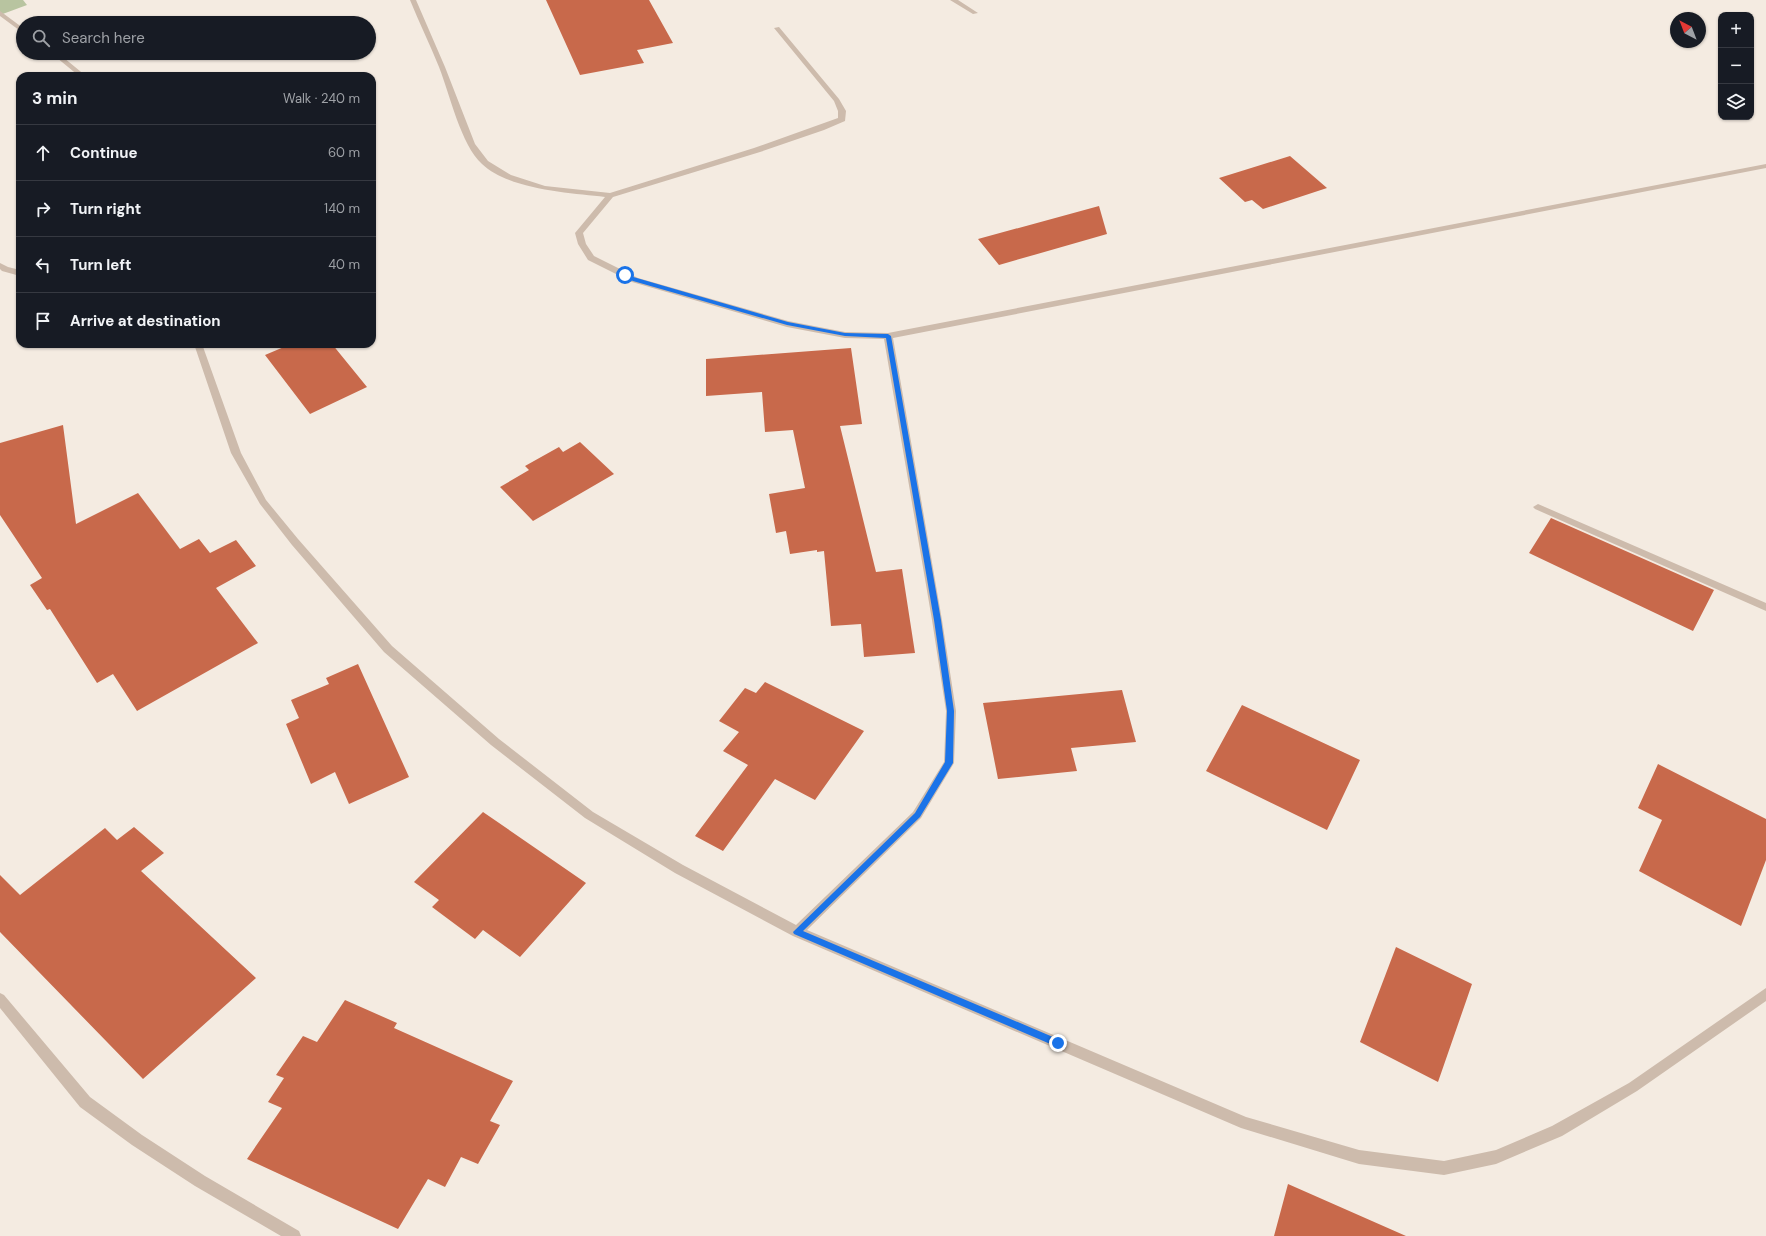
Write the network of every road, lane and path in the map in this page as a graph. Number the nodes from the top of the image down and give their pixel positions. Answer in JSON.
{"nodes":[{"id":1,"x":413,"y":0,"type":"edge"},
{"id":2,"x":953,"y":0,"type":"edge"},
{"id":3,"x":0,"y":13,"type":"edge"},
{"id":4,"x":975,"y":13,"type":"dead end"},
{"id":5,"x":16,"y":26,"type":"edge"},
{"id":6,"x":777,"y":28,"type":"dead end"},
{"id":7,"x":63,"y":60,"type":"edge"},
{"id":8,"x":78,"y":72,"type":"edge"},
{"id":9,"x":1766,"y":166,"type":"edge"},
{"id":10,"x":610,"y":195,"type":"junction"},
{"id":11,"x":0,"y":266,"type":"edge"},
{"id":12,"x":16,"y":272,"type":"edge"},
{"id":13,"x":888,"y":336,"type":"junction"},
{"id":14,"x":199,"y":348,"type":"edge"},
{"id":15,"x":1538,"y":508,"type":"dead end"},
{"id":16,"x":1766,"y":607,"type":"edge"},
{"id":17,"x":796,"y":932,"type":"junction"},
{"id":18,"x":1766,"y":994,"type":"edge"},
{"id":19,"x":0,"y":999,"type":"edge"},
{"id":20,"x":294,"y":1236,"type":"edge"}],
"edges":[{"from":1,"to":10,"type":"street"},
{"from":2,"to":4,"type":"street"},
{"from":3,"to":5,"type":"street"},
{"from":6,"to":10,"type":"street"},
{"from":7,"to":8,"type":"street"},
{"from":9,"to":13,"type":"street"},
{"from":10,"to":13,"type":"street"},
{"from":11,"to":12,"type":"street"},
{"from":13,"to":17,"type":"street"},
{"from":14,"to":17,"type":"street"},
{"from":15,"to":16,"type":"street"},
{"from":17,"to":18,"type":"street"},
{"from":19,"to":20,"type":"street"}]}
